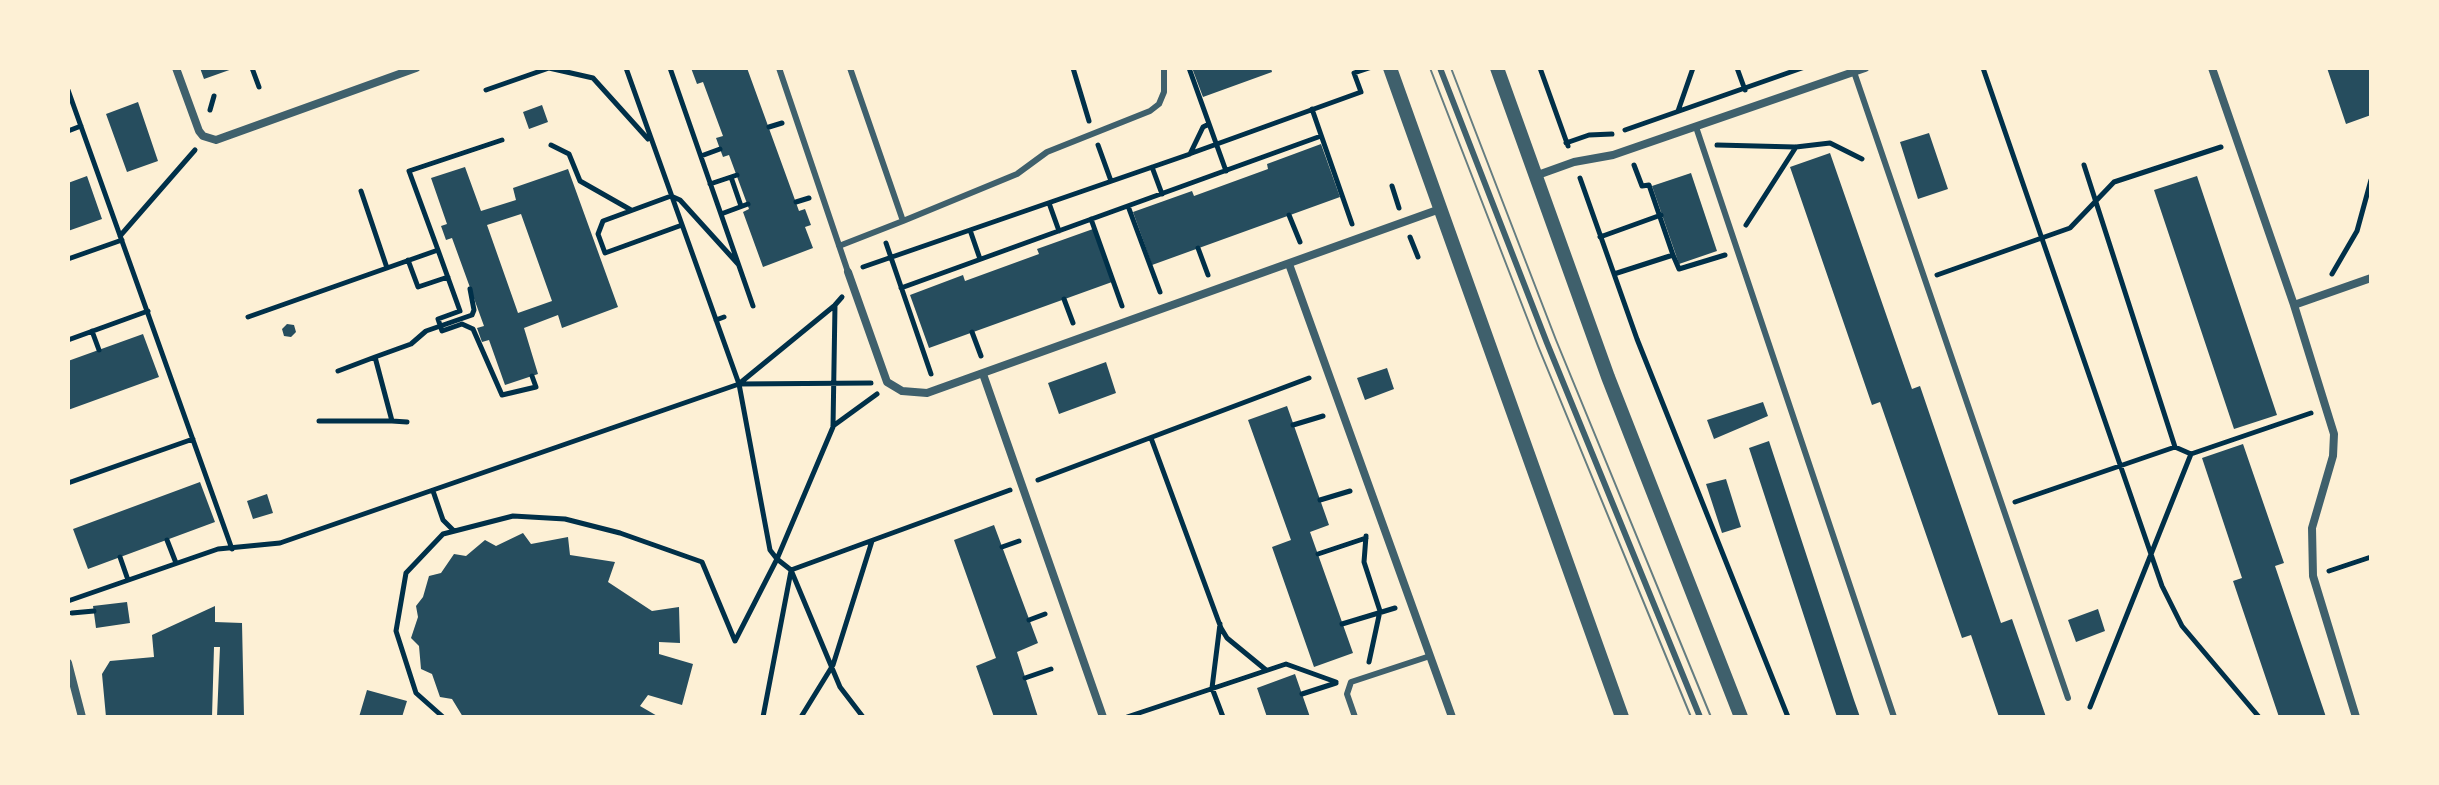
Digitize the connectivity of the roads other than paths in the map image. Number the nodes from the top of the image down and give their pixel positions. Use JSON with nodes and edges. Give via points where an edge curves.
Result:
{"nodes":[{"id":1,"x":176,"y":68,"type":"edge"},
{"id":2,"x":416,"y":68,"type":"edge"},
{"id":3,"x":779,"y":68,"type":"edge"},
{"id":4,"x":850,"y":68,"type":"edge"},
{"id":5,"x":1164,"y":68,"type":"edge"},
{"id":6,"x":1390,"y":68,"type":"edge"},
{"id":7,"x":1440,"y":68,"type":"edge"},
{"id":8,"x":1497,"y":68,"type":"edge"},
{"id":9,"x":1865,"y":68,"type":"edge"},
{"id":10,"x":2212,"y":68,"type":"edge"},
{"id":11,"x":1854,"y":72,"type":"junction"},
{"id":12,"x":1696,"y":127,"type":"junction"},
{"id":13,"x":1535,"y":176,"type":"junction"},
{"id":14,"x":1440,"y":209,"type":"junction"},
{"id":15,"x":903,"y":221,"type":"junction"},
{"id":16,"x":839,"y":246,"type":"junction"},
{"id":17,"x":1289,"y":264,"type":"junction"},
{"id":18,"x":848,"y":272,"type":"joint"},
{"id":19,"x":2371,"y":278,"type":"edge"},
{"id":20,"x":2294,"y":305,"type":"junction"},
{"id":21,"x":983,"y":374,"type":"junction"},
{"id":22,"x":1430,"y":656,"type":"junction"},
{"id":23,"x":68,"y":663,"type":"edge"},
{"id":24,"x":2068,"y":698,"type":"dead end"},
{"id":25,"x":82,"y":717,"type":"edge"},
{"id":26,"x":1103,"y":717,"type":"edge"},
{"id":27,"x":1355,"y":717,"type":"edge"},
{"id":28,"x":1452,"y":717,"type":"edge"},
{"id":29,"x":1622,"y":717,"type":"edge"},
{"id":30,"x":1700,"y":717,"type":"edge"},
{"id":31,"x":1741,"y":717,"type":"edge"},
{"id":32,"x":1894,"y":717,"type":"edge"},
{"id":33,"x":2356,"y":717,"type":"edge"}],
"edges":[{"from":1,"to":2,"type":"street","via":[[203,136],[226,138]]},
{"from":3,"to":16,"type":"lane"},
{"from":4,"to":15,"type":"lane"},
{"from":5,"to":15,"type":"lane","via":[[1164,92],[1150,111],[1047,152],[1017,174]]},
{"from":6,"to":14,"type":"street"},
{"from":7,"to":30,"type":"lane"},
{"from":8,"to":13,"type":"street"},
{"from":9,"to":11,"type":"street"},
{"from":10,"to":20,"type":"street"},
{"from":11,"to":12,"type":"street"},
{"from":11,"to":24,"type":"lane"},
{"from":12,"to":13,"type":"street"},
{"from":12,"to":32,"type":"lane"},
{"from":13,"to":31,"type":"street"},
{"from":14,"to":17,"type":"street"},
{"from":14,"to":29,"type":"street"},
{"from":15,"to":16,"type":"lane"},
{"from":16,"to":18,"type":"lane"},
{"from":17,"to":21,"type":"street"},
{"from":17,"to":22,"type":"street"},
{"from":18,"to":21,"type":"street","via":[[887,382],[902,391],[927,393]]},
{"from":19,"to":20,"type":"street"},
{"from":20,"to":33,"type":"street","via":[[2334,434],[2333,456],[2312,528],[2313,576]]},
{"from":21,"to":26,"type":"street"},
{"from":22,"to":27,"type":"lane","via":[[1348,686]]},
{"from":22,"to":28,"type":"street"},
{"from":23,"to":25,"type":"street"}]}
